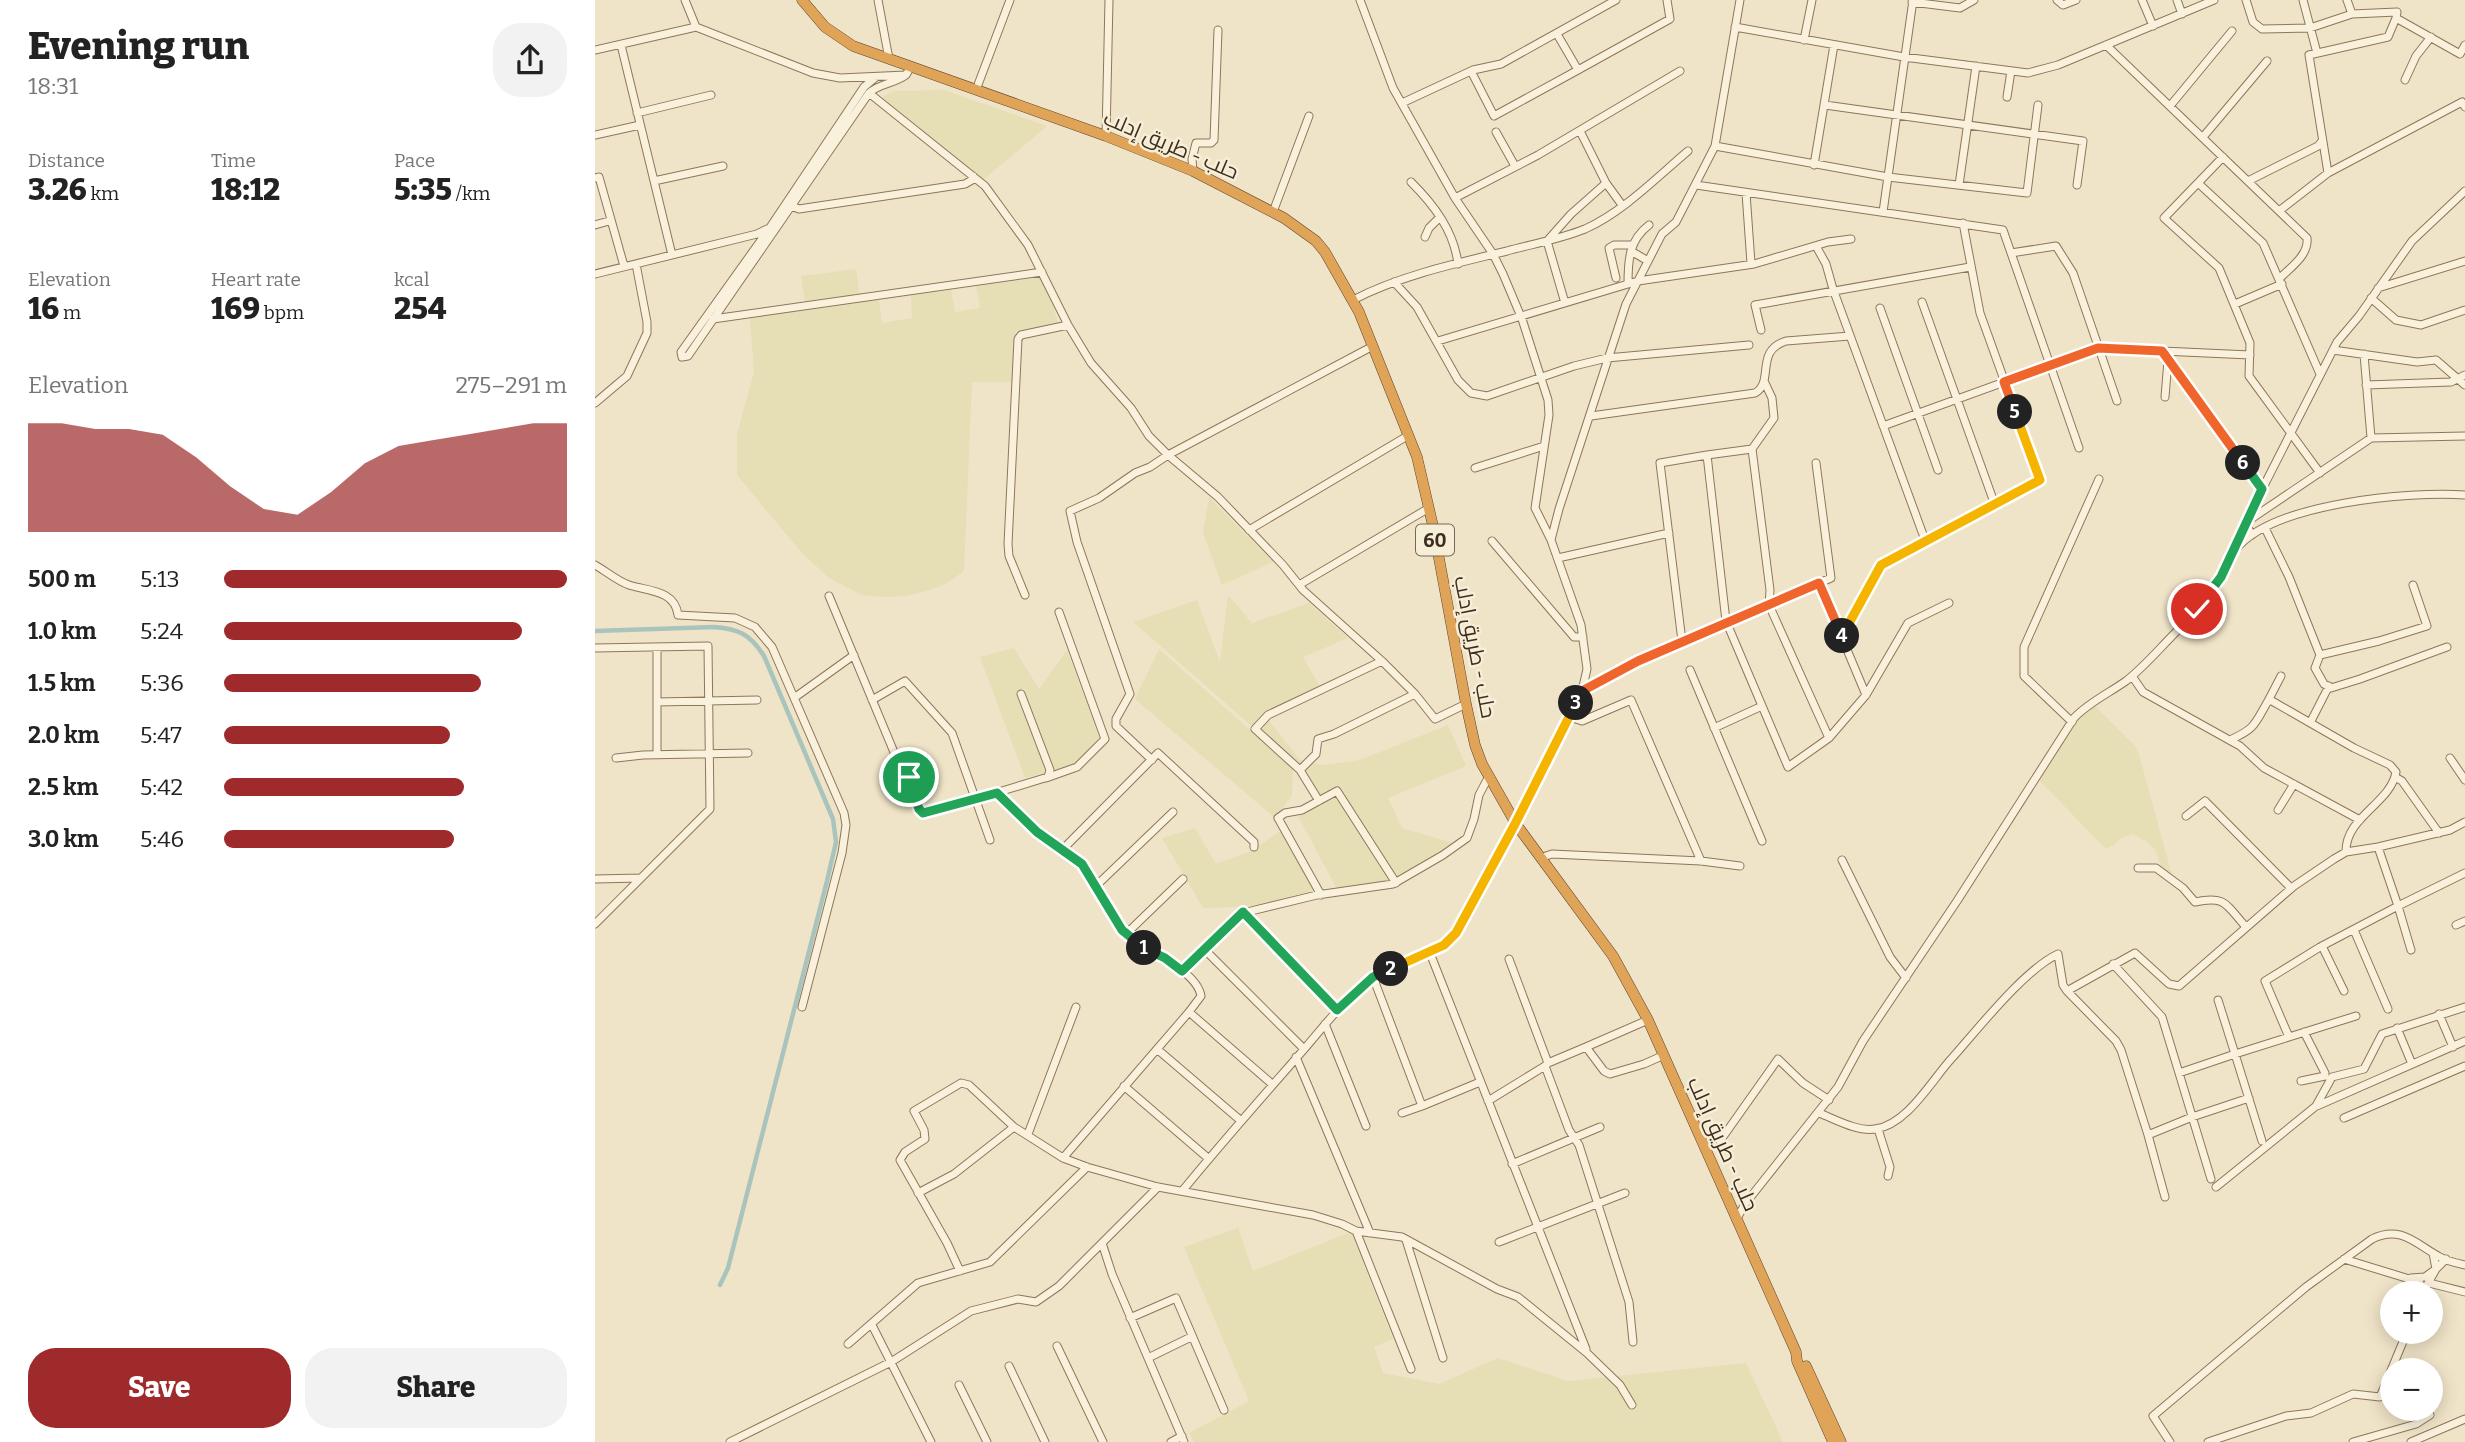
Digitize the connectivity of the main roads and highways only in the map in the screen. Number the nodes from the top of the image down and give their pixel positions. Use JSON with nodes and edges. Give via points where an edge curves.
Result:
{"nodes":[{"id":1,"x":802,"y":0,"type":"edge"},
{"id":2,"x":1796,"y":1352,"type":"junction"},
{"id":3,"x":1833,"y":1442,"type":"edge"},
{"id":4,"x":1841,"y":1442,"type":"edge"}],
"edges":[{"from":1,"to":2,"type":"highway","name":"حلب - طريق إدلب","number":"60","via":[[838,37],[908,72],[976,90],[1193,172],[1273,212],[1316,241],[1335,266],[1417,457],[1475,745],[1488,778],[1515,824],[1613,956],[1648,1020]]},
{"from":2,"to":3,"type":"highway","name":"حلب - طريق إدلب","number":"60"},
{"from":2,"to":4,"type":"highway","number":"60"}]}
